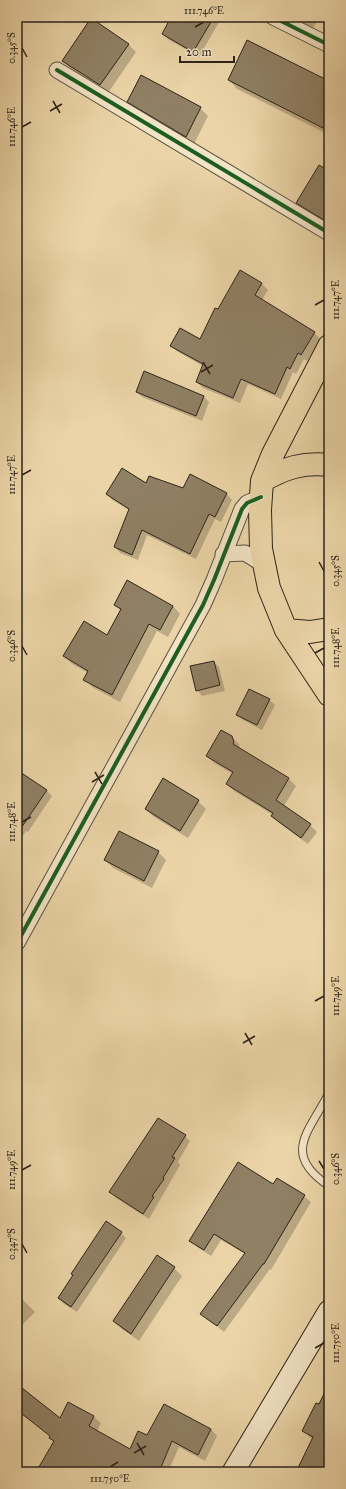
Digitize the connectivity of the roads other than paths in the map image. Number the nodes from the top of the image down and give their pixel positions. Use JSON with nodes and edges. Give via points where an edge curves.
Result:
{"nodes":[{"id":1,"x":273,"y":17,"type":"edge"},
{"id":2,"x":329,"y":45,"type":"edge"},
{"id":3,"x":57,"y":70,"type":"dead end"},
{"id":4,"x":329,"y":233,"type":"edge"},
{"id":5,"x":329,"y":346,"type":"edge"},
{"id":6,"x":329,"y":465,"type":"edge"},
{"id":7,"x":262,"y":489,"type":"junction"},
{"id":8,"x":223,"y":554,"type":"junction"},
{"id":9,"x":264,"y":566,"type":"junction"},
{"id":10,"x":329,"y":629,"type":"edge"},
{"id":11,"x":286,"y":630,"type":"junction"},
{"id":12,"x":329,"y":695,"type":"edge"},
{"id":13,"x":17,"y":943,"type":"edge"},
{"id":14,"x":329,"y":1093,"type":"edge"},
{"id":15,"x":329,"y":1186,"type":"edge"},
{"id":16,"x":329,"y":1311,"type":"edge"},
{"id":17,"x":234,"y":1472,"type":"edge"}],
"edges":[{"from":1,"to":2,"type":"street"},
{"from":3,"to":4,"type":"street"},
{"from":5,"to":7,"type":"main road","via":[[273,454]]},
{"from":6,"to":7,"type":"main road","via":[[300,464]]},
{"from":7,"to":8,"type":"street","via":[[242,509]]},
{"from":7,"to":9,"type":"main road","via":[[261,549]]},
{"from":8,"to":9,"type":"street","via":[[245,553]]},
{"from":8,"to":13,"type":"street","via":[[203,604]]},
{"from":9,"to":11,"type":"main road","via":[[269,588]]},
{"from":10,"to":11,"type":"main road","via":[[310,632]]},
{"from":11,"to":12,"type":"main road"},
{"from":14,"to":15,"type":"lane","via":[[304,1138],[302,1151],[306,1165],[314,1176]]},
{"from":16,"to":17,"type":"main road"}]}
